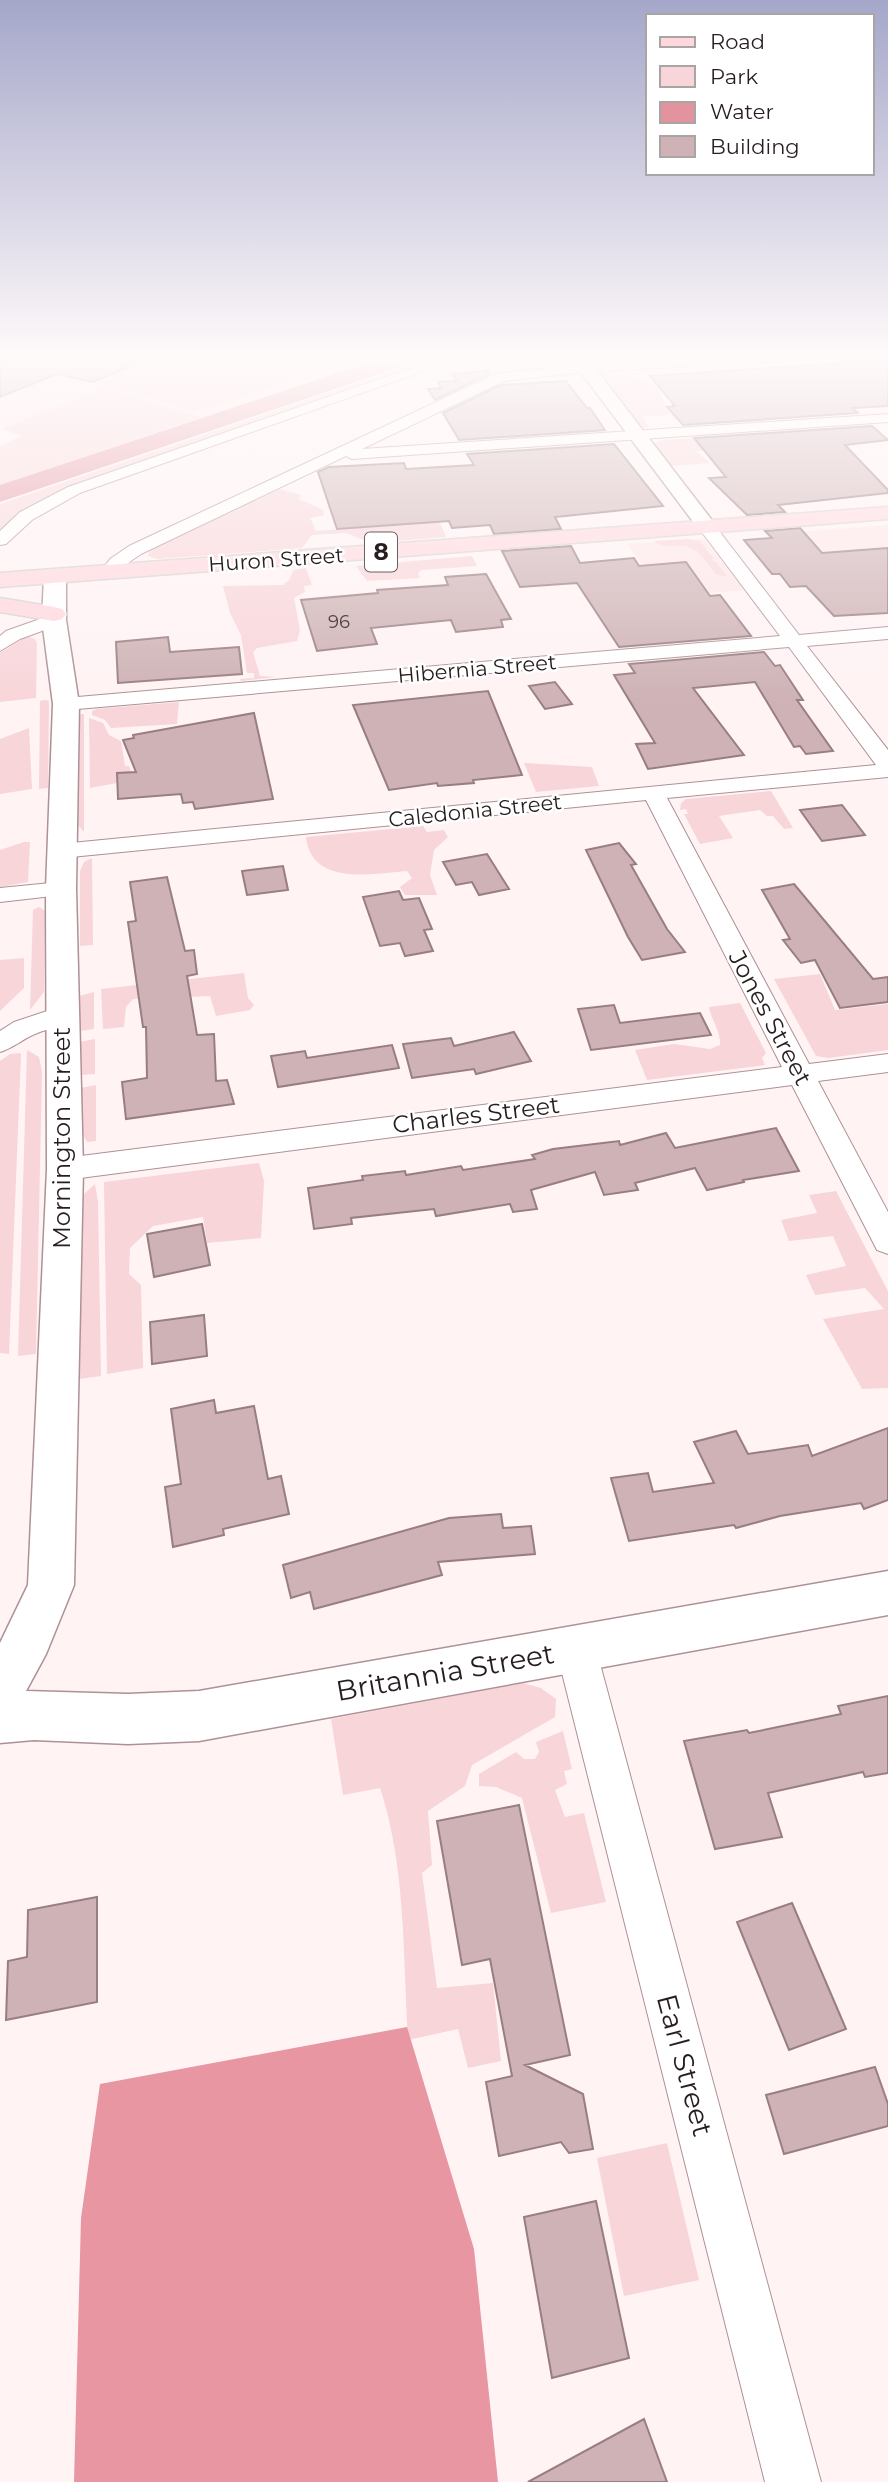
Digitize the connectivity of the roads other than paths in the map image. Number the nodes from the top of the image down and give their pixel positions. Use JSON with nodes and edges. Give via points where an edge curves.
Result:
{"nodes":[{"id":1,"x":129,"y":471,"type":"edge"},
{"id":2,"x":305,"y":471,"type":"edge"},
{"id":3,"x":664,"y":471,"type":"edge"},
{"id":4,"x":888,"y":513,"type":"edge"},
{"id":5,"x":707,"y":527,"type":"junction"},
{"id":6,"x":0,"y":540,"type":"edge"},
{"id":7,"x":109,"y":573,"type":"junction"},
{"id":8,"x":55,"y":577,"type":"junction"},
{"id":9,"x":0,"y":580,"type":"edge"},
{"id":10,"x":0,"y":606,"type":"edge"},
{"id":11,"x":54,"y":617,"type":"junction"},
{"id":12,"x":888,"y":633,"type":"edge"},
{"id":13,"x":794,"y":641,"type":"junction"},
{"id":14,"x":0,"y":645,"type":"edge"},
{"id":15,"x":66,"y":704,"type":"junction"},
{"id":16,"x":888,"y":768,"type":"edge"},
{"id":17,"x":653,"y":793,"type":"junction"},
{"id":18,"x":61,"y":870,"type":"junction"},
{"id":19,"x":0,"y":895,"type":"edge"},
{"id":20,"x":62,"y":1015,"type":"junction"},
{"id":21,"x":0,"y":1043,"type":"edge"},
{"id":22,"x":888,"y":1063,"type":"edge"},
{"id":23,"x":800,"y":1073,"type":"junction"},
{"id":24,"x":65,"y":1169,"type":"junction"},
{"id":25,"x":888,"y":1242,"type":"edge"},
{"id":26,"x":888,"y":1593,"type":"edge"},
{"id":27,"x":576,"y":1649,"type":"junction"},
{"id":28,"x":0,"y":1687,"type":"edge"},
{"id":29,"x":0,"y":1718,"type":"edge"},
{"id":30,"x":793,"y":2482,"type":"edge"}],
"edges":[{"from":1,"to":6,"type":"street","via":[[74,490],[26,516]]},
{"from":2,"to":7,"type":"street","via":[[135,550]]},
{"from":3,"to":5,"type":"street"},
{"from":4,"to":5,"type":"main road","name":"Huron Street","number":"8"},
{"from":5,"to":7,"type":"main road","name":"Huron Street","number":"8"},
{"from":5,"to":13,"type":"street"},
{"from":7,"to":8,"type":"main road","name":"Huron Street","number":"8"},
{"from":8,"to":9,"type":"main road","name":"Huron Street","number":"8"},
{"from":8,"to":11,"type":"street","name":"Mornington Street"},
{"from":10,"to":11,"type":"main road"},
{"from":11,"to":14,"type":"street"},
{"from":11,"to":15,"type":"street","name":"Mornington Street"},
{"from":12,"to":13,"type":"street","name":"Hibernia Street"},
{"from":13,"to":15,"type":"street","name":"Hibernia Street"},
{"from":13,"to":16,"type":"street"},
{"from":15,"to":18,"type":"street","name":"Mornington Street"},
{"from":16,"to":17,"type":"street","name":"Caledonia Street"},
{"from":17,"to":18,"type":"street","name":"Caledonia Street"},
{"from":17,"to":23,"type":"street","name":"Jones Street"},
{"from":18,"to":19,"type":"street","name":"Caledonia Street"},
{"from":18,"to":20,"type":"street","name":"Mornington Street"},
{"from":20,"to":21,"type":"street","via":[[24,1028]]},
{"from":20,"to":24,"type":"street","name":"Mornington Street"},
{"from":22,"to":23,"type":"street","name":"Charles Street"},
{"from":23,"to":24,"type":"street","name":"Charles Street"},
{"from":23,"to":25,"type":"street","name":"Jones Street"},
{"from":24,"to":28,"type":"street","name":"Mornington Street","via":[[51,1585],[37,1626]]},
{"from":26,"to":27,"type":"street","name":"Britannia Street"},
{"from":27,"to":29,"type":"street","name":"Britannia Street","via":[[199,1716]]},
{"from":27,"to":30,"type":"street","name":"Earl Street"}]}
